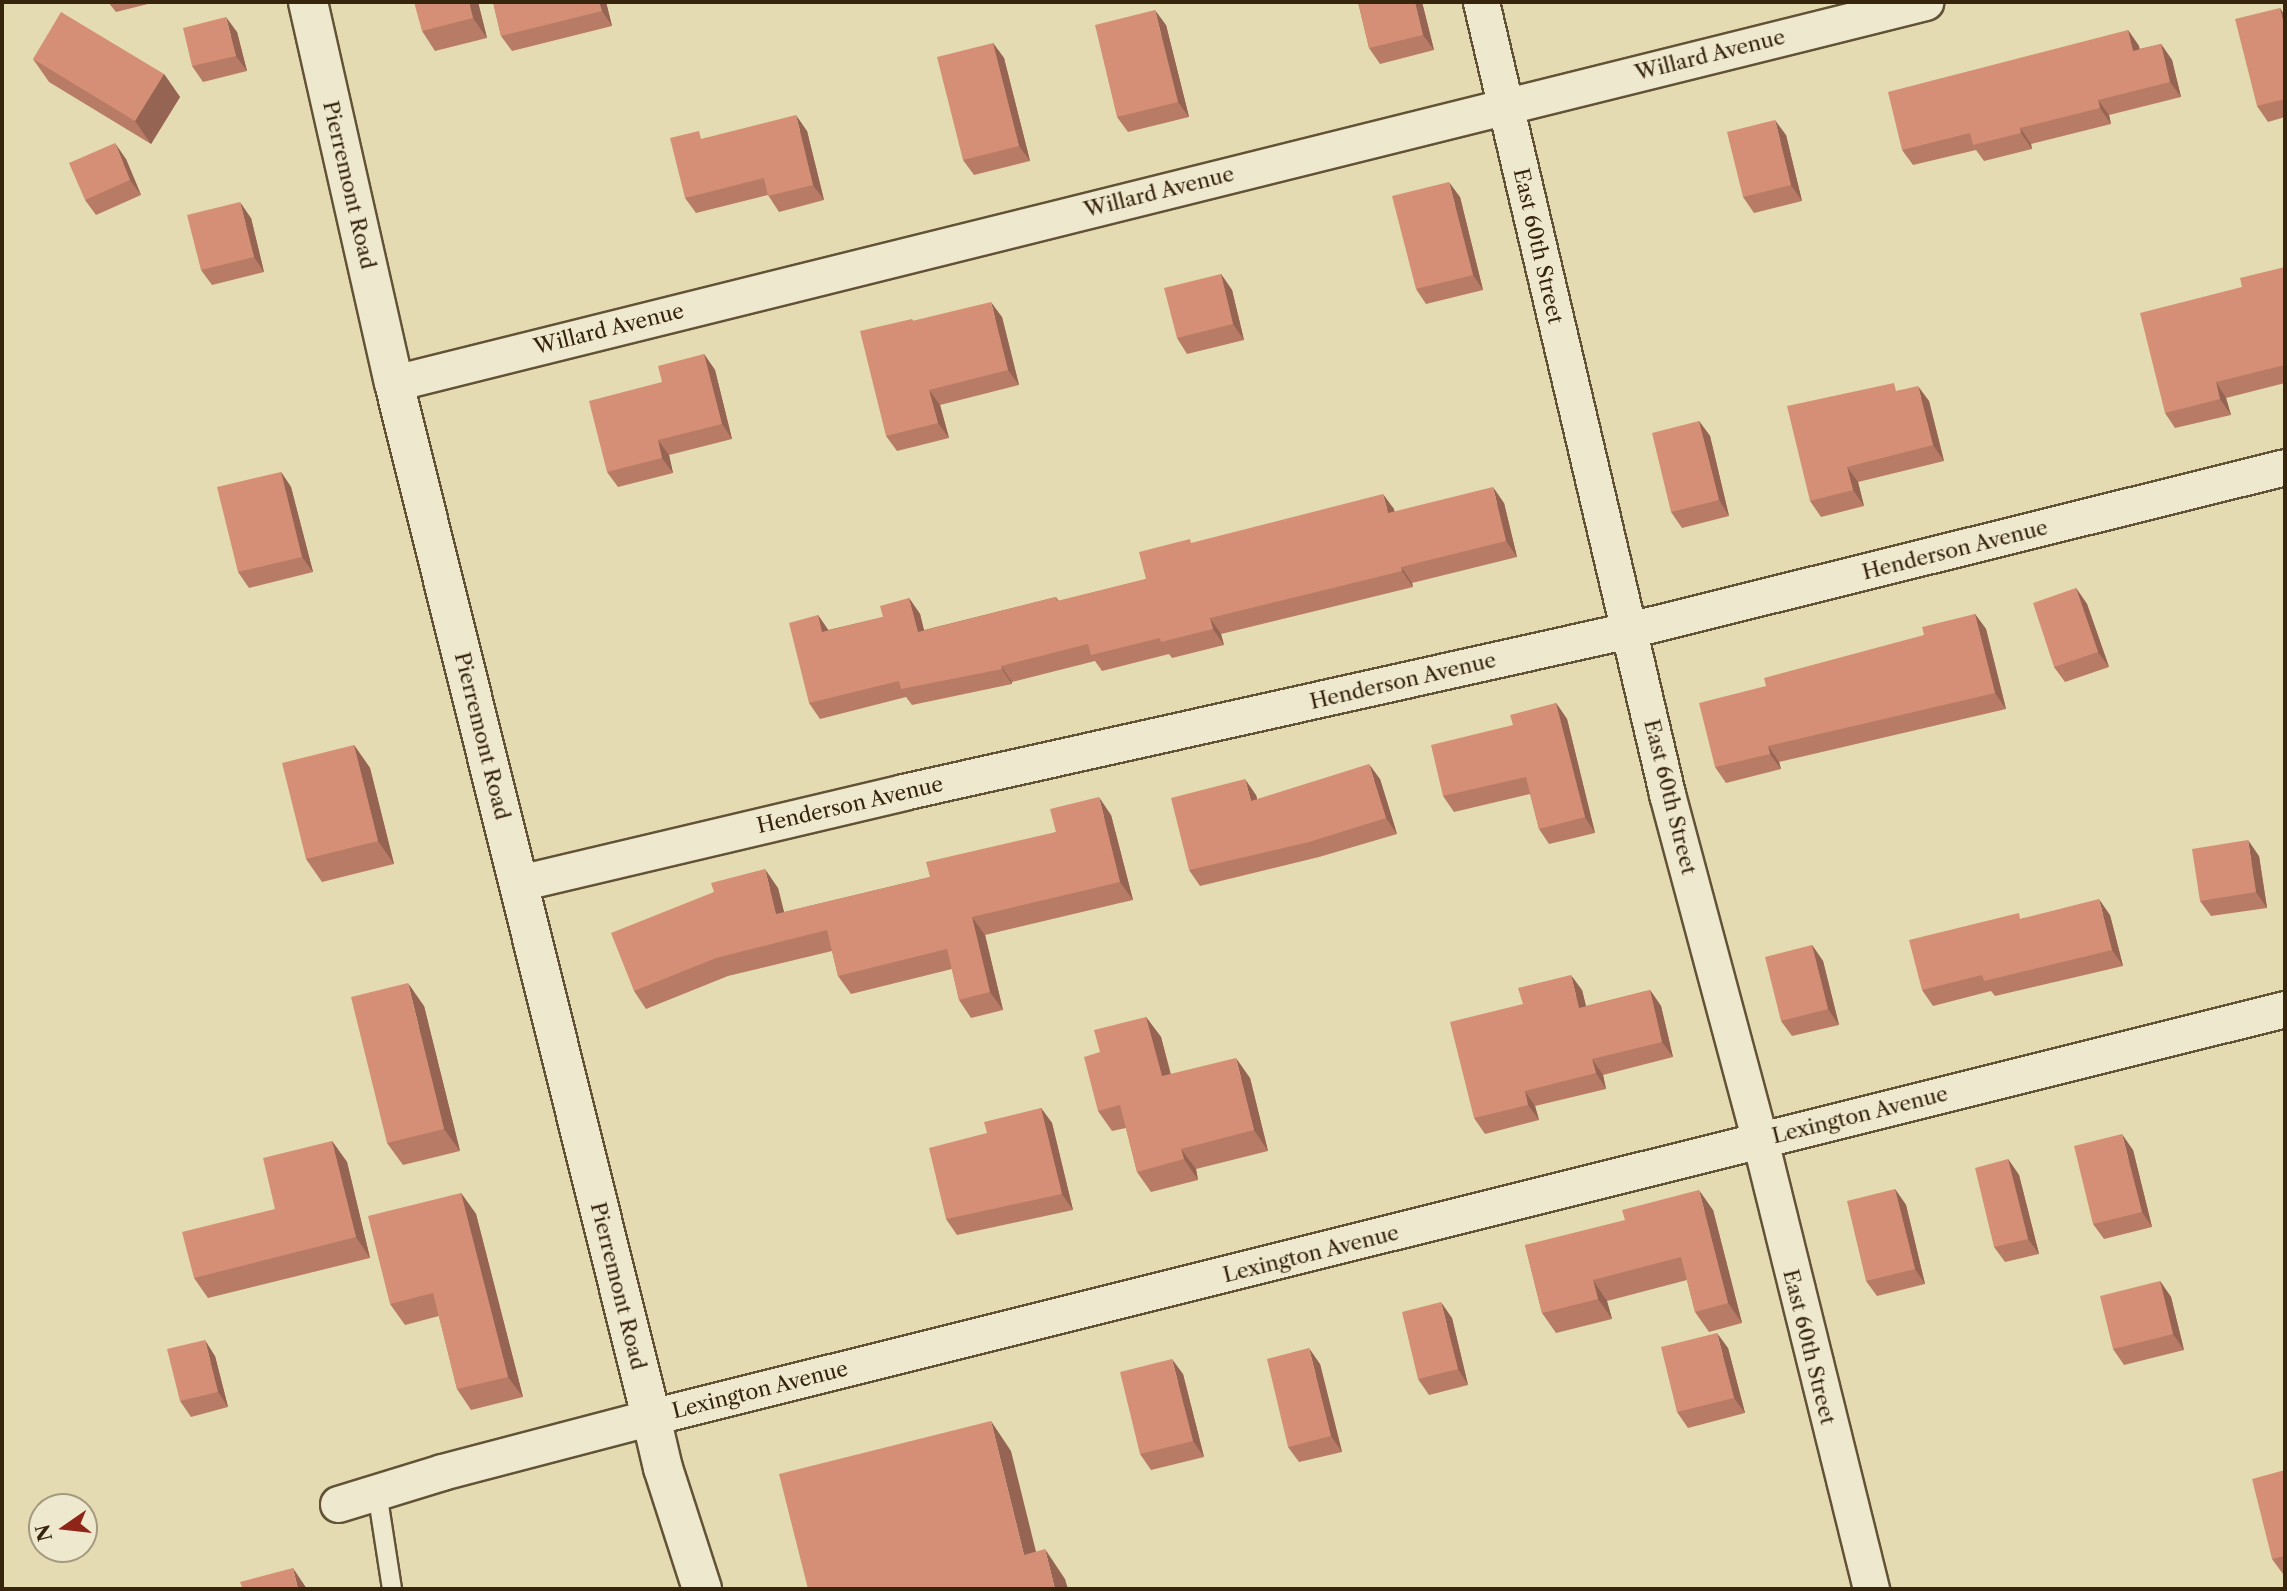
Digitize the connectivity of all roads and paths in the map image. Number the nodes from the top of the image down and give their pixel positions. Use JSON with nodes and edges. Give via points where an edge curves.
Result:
{"nodes":[{"id":1,"x":308,"y":2,"type":"edge"},
{"id":2,"x":1481,"y":2,"type":"edge"},
{"id":3,"x":1925,"y":2,"type":"edge"},
{"id":4,"x":1505,"y":106,"type":"junction"},
{"id":5,"x":394,"y":383,"type":"junction"},
{"id":6,"x":2285,"y":467,"type":"edge"},
{"id":7,"x":1629,"y":630,"type":"junction"},
{"id":8,"x":519,"y":883,"type":"junction"},
{"id":9,"x":2285,"y":1009,"type":"edge"},
{"id":10,"x":1760,"y":1140,"type":"junction"},
{"id":11,"x":650,"y":1417,"type":"junction"},
{"id":12,"x":663,"y":1468,"type":"junction"},
{"id":13,"x":377,"y":1492,"type":"junction"},
{"id":14,"x":338,"y":1504,"type":"dead end"},
{"id":15,"x":392,"y":1589,"type":"edge"},
{"id":16,"x":678,"y":1589,"type":"edge"},
{"id":17,"x":702,"y":1589,"type":"edge"},
{"id":18,"x":1871,"y":1589,"type":"edge"}],
"edges":[{"from":1,"to":5,"type":"main road","name":"Pierremont Road"},
{"from":2,"to":4,"type":"street","name":"East 60th Street"},
{"from":3,"to":4,"type":"street","name":"Willard Avenue"},
{"from":4,"to":5,"type":"street","name":"Willard Avenue"},
{"from":4,"to":7,"type":"street","name":"East 60th Street"},
{"from":5,"to":8,"type":"main road","name":"Pierremont Road"},
{"from":6,"to":7,"type":"street","name":"Henderson Avenue"},
{"from":7,"to":8,"type":"street","name":"Henderson Avenue"},
{"from":7,"to":10,"type":"street","name":"East 60th Street","via":[[1667,794]]},
{"from":8,"to":11,"type":"main road","name":"Pierremont Road"},
{"from":9,"to":10,"type":"street","name":"Lexington Avenue"},
{"from":10,"to":11,"type":"street","name":"Lexington Avenue"},
{"from":10,"to":18,"type":"street","name":"East 60th Street"},
{"from":11,"to":12,"type":"main road","name":"Pierremont Road"},
{"from":11,"to":13,"type":"street","name":"Lexington Avenue"},
{"from":12,"to":16,"type":"main road","name":"Pierremont Road"},
{"from":12,"to":17,"type":"main road","name":"Pierremont Road"},
{"from":13,"to":14,"type":"street","name":"Lexington Avenue"},
{"from":13,"to":15,"type":"lane"}]}
